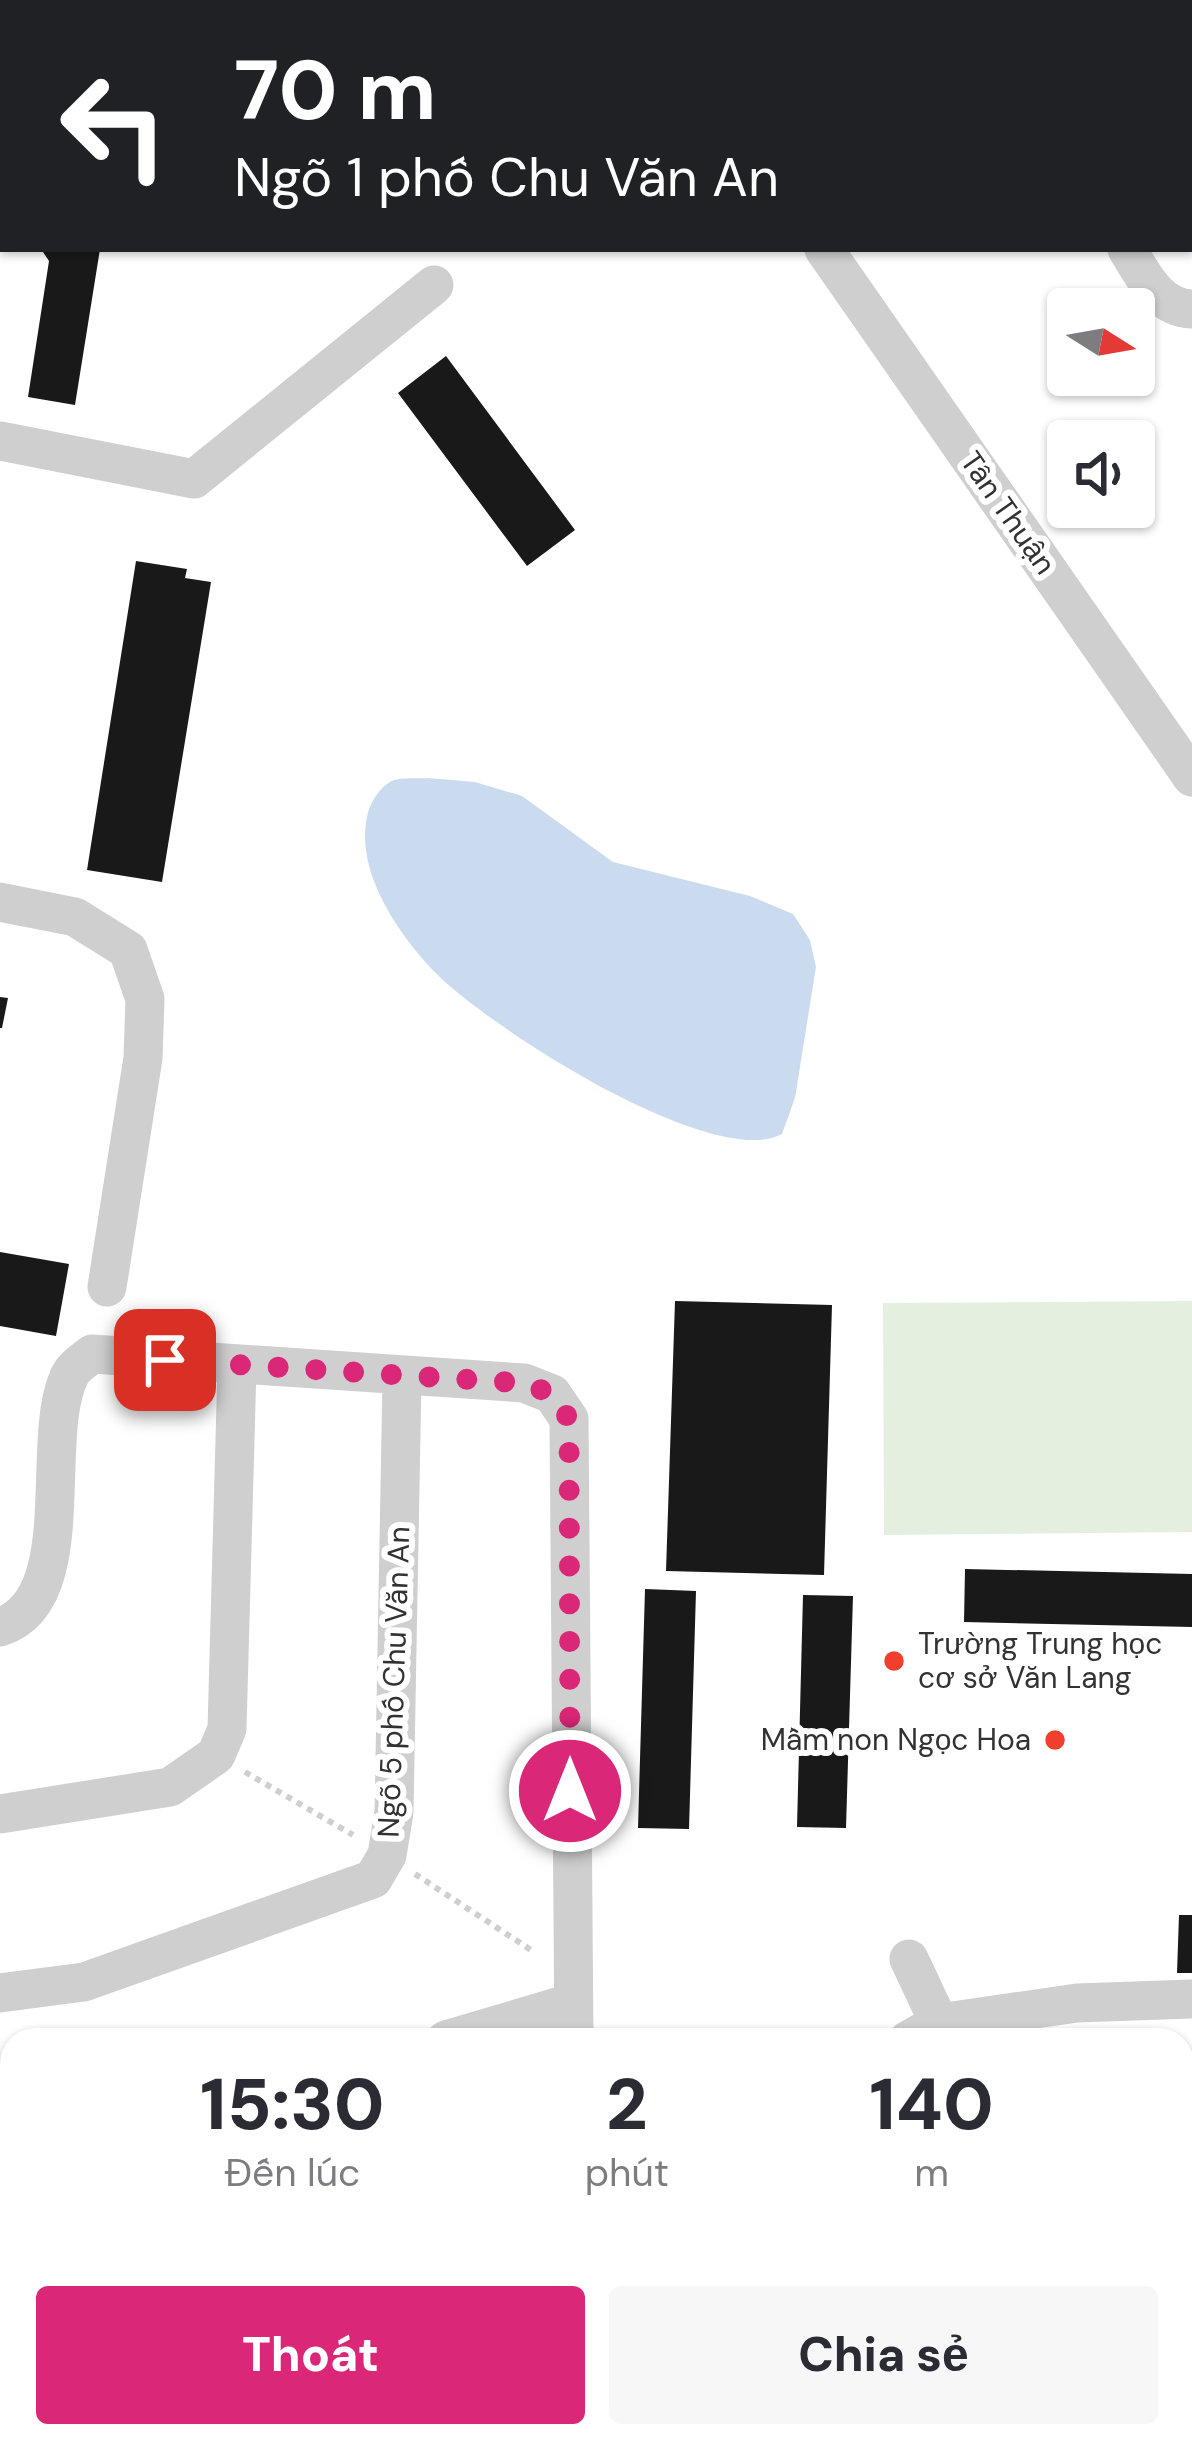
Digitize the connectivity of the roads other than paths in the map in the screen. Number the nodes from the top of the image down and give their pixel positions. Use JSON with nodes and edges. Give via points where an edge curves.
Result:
{"nodes":[{"id":1,"x":826,"y":252,"type":"edge"},
{"id":2,"x":1129,"y":252,"type":"edge"},
{"id":3,"x":434,"y":285,"type":"dead end"},
{"id":4,"x":1192,"y":309,"type":"edge"},
{"id":5,"x":0,"y":442,"type":"edge"},
{"id":6,"x":1192,"y":777,"type":"edge"},
{"id":7,"x":0,"y":902,"type":"edge"},
{"id":8,"x":107,"y":1287,"type":"dead end"},
{"id":9,"x":237,"y":1367,"type":"junction"},
{"id":10,"x":403,"y":1378,"type":"junction"},
{"id":11,"x":0,"y":1628,"type":"edge"},
{"id":12,"x":0,"y":1814,"type":"edge"},
{"id":13,"x":909,"y":1959,"type":"dead end"},
{"id":14,"x":0,"y":1993,"type":"edge"},
{"id":15,"x":1192,"y":1999,"type":"edge"},
{"id":16,"x":573,"y":2022,"type":"edge"},
{"id":17,"x":531,"y":2028,"type":"edge"},
{"id":18,"x":922,"y":2028,"type":"edge"},
{"id":19,"x":940,"y":2028,"type":"edge"}],
"edges":[{"from":1,"to":6,"type":"street","name":"Tân Thuận"},
{"from":2,"to":4,"type":"street","via":[[1149,286]]},
{"from":3,"to":5,"type":"street","via":[[194,479]]},
{"from":7,"to":8,"type":"street","via":[[75,917],[128,950],[145,999]]},
{"from":9,"to":10,"type":"street"},
{"from":9,"to":11,"type":"street","via":[[92,1354],[73,1369],[48,1559],[35,1600]]},
{"from":9,"to":12,"type":"street","via":[[227,1729],[216,1756],[170,1787]]},
{"from":10,"to":14,"type":"street","name":"Ngõ 5 phố Chu Văn An","via":[[394,1812],[387,1855],[373,1879],[84,1982]]},
{"from":10,"to":16,"type":"street","via":[[524,1383],[552,1394],[569,1419]]},
{"from":13,"to":18,"type":"street"},
{"from":15,"to":19,"type":"street","via":[[1077,2003]]},
{"from":16,"to":17,"type":"street"}]}
